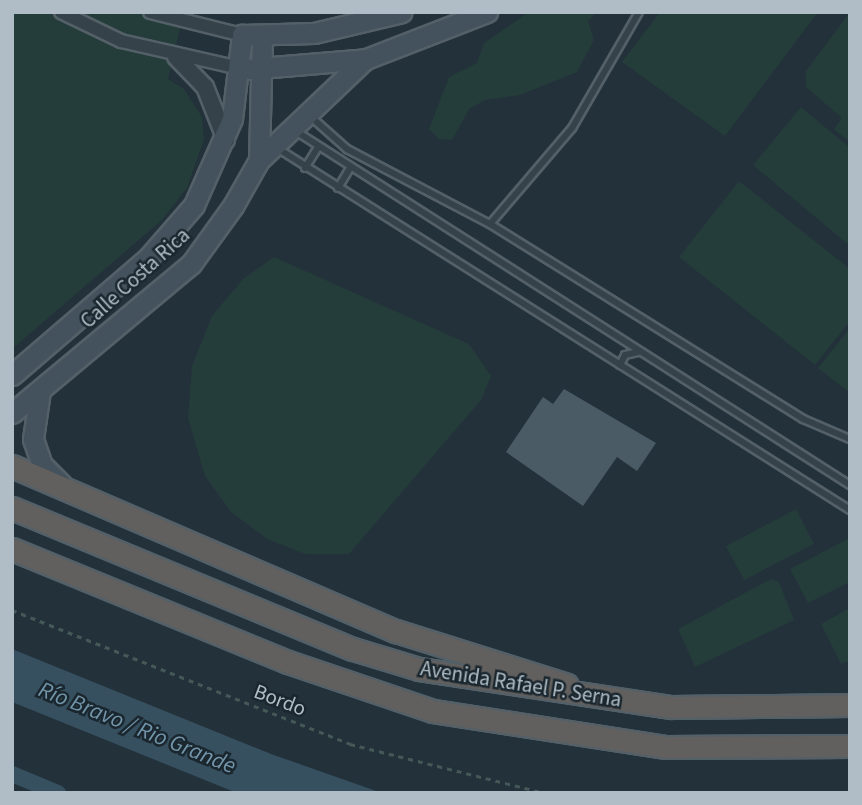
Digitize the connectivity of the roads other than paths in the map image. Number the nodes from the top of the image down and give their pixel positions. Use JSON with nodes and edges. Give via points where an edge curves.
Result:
{"nodes":[{"id":1,"x":61,"y":12,"type":"edge"},
{"id":2,"x":150,"y":12,"type":"edge"},
{"id":3,"x":401,"y":12,"type":"edge"},
{"id":4,"x":487,"y":12,"type":"edge"},
{"id":5,"x":639,"y":12,"type":"edge"},
{"id":6,"x":252,"y":36,"type":"junction"},
{"id":7,"x":176,"y":57,"type":"junction"},
{"id":8,"x":366,"y":59,"type":"junction"},
{"id":9,"x":240,"y":68,"type":"junction"},
{"id":10,"x":261,"y":70,"type":"junction"},
{"id":11,"x":305,"y":110,"type":"junction"},
{"id":12,"x":289,"y":126,"type":"junction"},
{"id":13,"x":226,"y":141,"type":"junction"},
{"id":14,"x":272,"y":144,"type":"junction"},
{"id":15,"x":318,"y":147,"type":"junction"},
{"id":16,"x":259,"y":160,"type":"junction"},
{"id":17,"x":305,"y":168,"type":"junction"},
{"id":18,"x":350,"y":168,"type":"junction"},
{"id":19,"x":338,"y":188,"type":"junction"},
{"id":20,"x":490,"y":224,"type":"junction"},
{"id":21,"x":640,"y":353,"type":"junction"},
{"id":22,"x":620,"y":365,"type":"junction"},
{"id":23,"x":15,"y":371,"type":"edge"},
{"id":24,"x":40,"y":391,"type":"junction"},
{"id":25,"x":12,"y":413,"type":"edge"},
{"id":26,"x":850,"y":439,"type":"edge"},
{"id":27,"x":12,"y":466,"type":"edge"},
{"id":28,"x":62,"y":485,"type":"junction"},
{"id":29,"x":850,"y":485,"type":"edge"},
{"id":30,"x":12,"y":508,"type":"edge"},
{"id":31,"x":850,"y":510,"type":"edge"},
{"id":32,"x":12,"y":549,"type":"edge"},
{"id":33,"x":601,"y":699,"type":"junction"},
{"id":34,"x":850,"y":705,"type":"edge"},
{"id":35,"x":850,"y":746,"type":"edge"}],
"edges":[{"from":1,"to":7,"type":"street"},
{"from":2,"to":6,"type":"street"},
{"from":3,"to":6,"type":"main road","via":[[314,33]]},
{"from":4,"to":8,"type":"main road"},
{"from":5,"to":20,"type":"lane","via":[[572,128]]},
{"from":6,"to":9,"type":"main road","name":"Calle Costa Rica"},
{"from":6,"to":10,"type":"main road"},
{"from":7,"to":9,"type":"street"},
{"from":7,"to":13,"type":"street","via":[[205,87]]},
{"from":8,"to":10,"type":"main road"},
{"from":8,"to":11,"type":"main road","name":"Calle Costa Rica"},
{"from":9,"to":10,"type":"main road"},
{"from":9,"to":13,"type":"main road","name":"Calle Costa Rica"},
{"from":10,"to":16,"type":"main road"},
{"from":11,"to":12,"type":"main road","name":"Calle Costa Rica"},
{"from":11,"to":20,"type":"lane","via":[[347,149]]},
{"from":12,"to":14,"type":"main road","name":"Calle Costa Rica"},
{"from":12,"to":15,"type":"lane"},
{"from":13,"to":23,"type":"main road","name":"Calle Costa Rica","via":[[214,171],[175,230]]},
{"from":14,"to":16,"type":"main road","name":"Calle Costa Rica"},
{"from":14,"to":17,"type":"lane"},
{"from":15,"to":17,"type":"lane"},
{"from":15,"to":18,"type":"lane"},
{"from":16,"to":24,"type":"main road","name":"Calle Costa Rica","via":[[191,264]]},
{"from":17,"to":19,"type":"lane"},
{"from":18,"to":19,"type":"lane"},
{"from":18,"to":21,"type":"lane"},
{"from":19,"to":22,"type":"lane"},
{"from":20,"to":26,"type":"lane","via":[[803,418]]},
{"from":21,"to":22,"type":"lane","via":[[625,355]]},
{"from":21,"to":29,"type":"lane"},
{"from":22,"to":31,"type":"lane"},
{"from":24,"to":25,"type":"main road","name":"Calle Costa Rica"},
{"from":24,"to":28,"type":"main road","via":[[33,439],[41,465]]},
{"from":27,"to":28,"type":"highway"},
{"from":28,"to":33,"type":"highway","via":[[396,631]]},
{"from":30,"to":33,"type":"highway","name":"Avenida Rafael P. Serna","via":[[353,649],[467,680]]},
{"from":32,"to":35,"type":"highway","name":"Avenida Rafael P. Serna","via":[[288,662],[433,711],[666,747]]},
{"from":33,"to":34,"type":"highway","name":"Avenida Rafael P. Serna","via":[[683,707]]}]}
